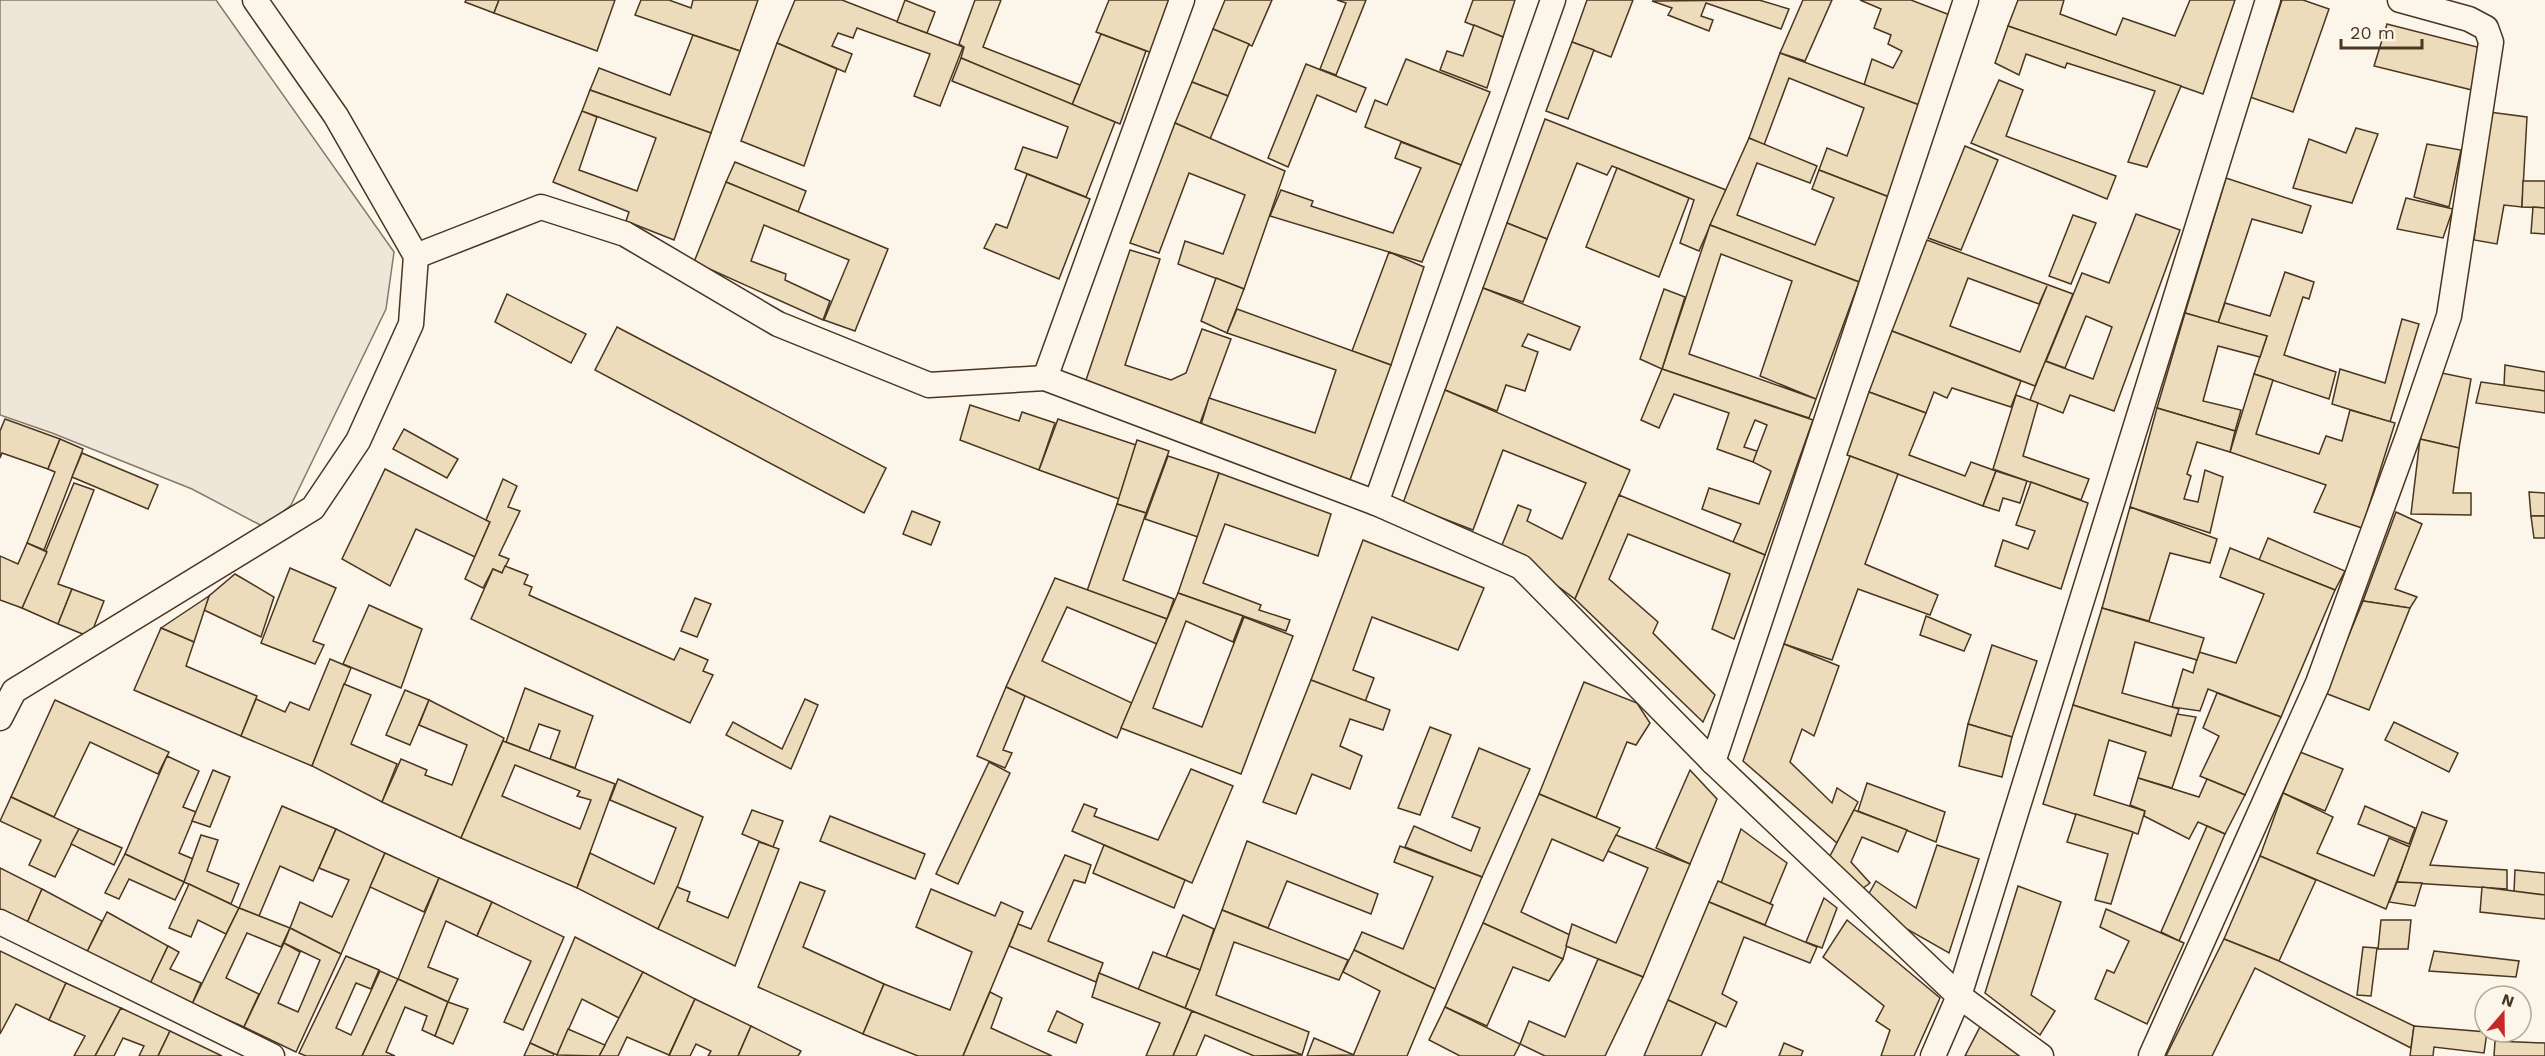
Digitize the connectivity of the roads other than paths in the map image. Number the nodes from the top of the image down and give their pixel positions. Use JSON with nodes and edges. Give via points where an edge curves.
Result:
{"nodes":[{"id":1,"x":255,"y":0,"type":"edge"},
{"id":2,"x":1182,"y":0,"type":"edge"},
{"id":3,"x":1554,"y":0,"type":"edge"},
{"id":4,"x":1966,"y":0,"type":"edge"},
{"id":5,"x":2268,"y":0,"type":"edge"},
{"id":6,"x":2400,"y":0,"type":"edge"},
{"id":7,"x":416,"y":256,"type":"junction"},
{"id":8,"x":1045,"y":378,"type":"junction"},
{"id":9,"x":1376,"y":503,"type":"junction"},
{"id":10,"x":0,"y":718,"type":"edge"},
{"id":11,"x":1713,"y":762,"type":"junction"},
{"id":12,"x":0,"y":922,"type":"edge"},
{"id":13,"x":1959,"y":996,"type":"junction"},
{"id":14,"x":272,"y":1056,"type":"edge"},
{"id":15,"x":1933,"y":1056,"type":"edge"},
{"id":16,"x":2041,"y":1056,"type":"edge"},
{"id":17,"x":2151,"y":1056,"type":"edge"}],
"edges":[{"from":1,"to":7,"type":"street","via":[[336,116]]},
{"from":2,"to":8,"type":"street"},
{"from":3,"to":9,"type":"street"},
{"from":4,"to":11,"type":"street"},
{"from":5,"to":13,"type":"street"},
{"from":6,"to":17,"type":"street","via":[[2469,19],[2486,28],[2491,42],[2449,316],[2318,683]]},
{"from":7,"to":8,"type":"street","via":[[541,207],[625,234],[778,324],[929,386]]},
{"from":7,"to":10,"type":"street","via":[[411,324],[358,441],[313,508],[14,692]]},
{"from":8,"to":9,"type":"street"},
{"from":9,"to":11,"type":"street","via":[[1521,567]]},
{"from":11,"to":13,"type":"street"},
{"from":12,"to":14,"type":"street"},
{"from":13,"to":15,"type":"street"},
{"from":13,"to":16,"type":"street"}]}
